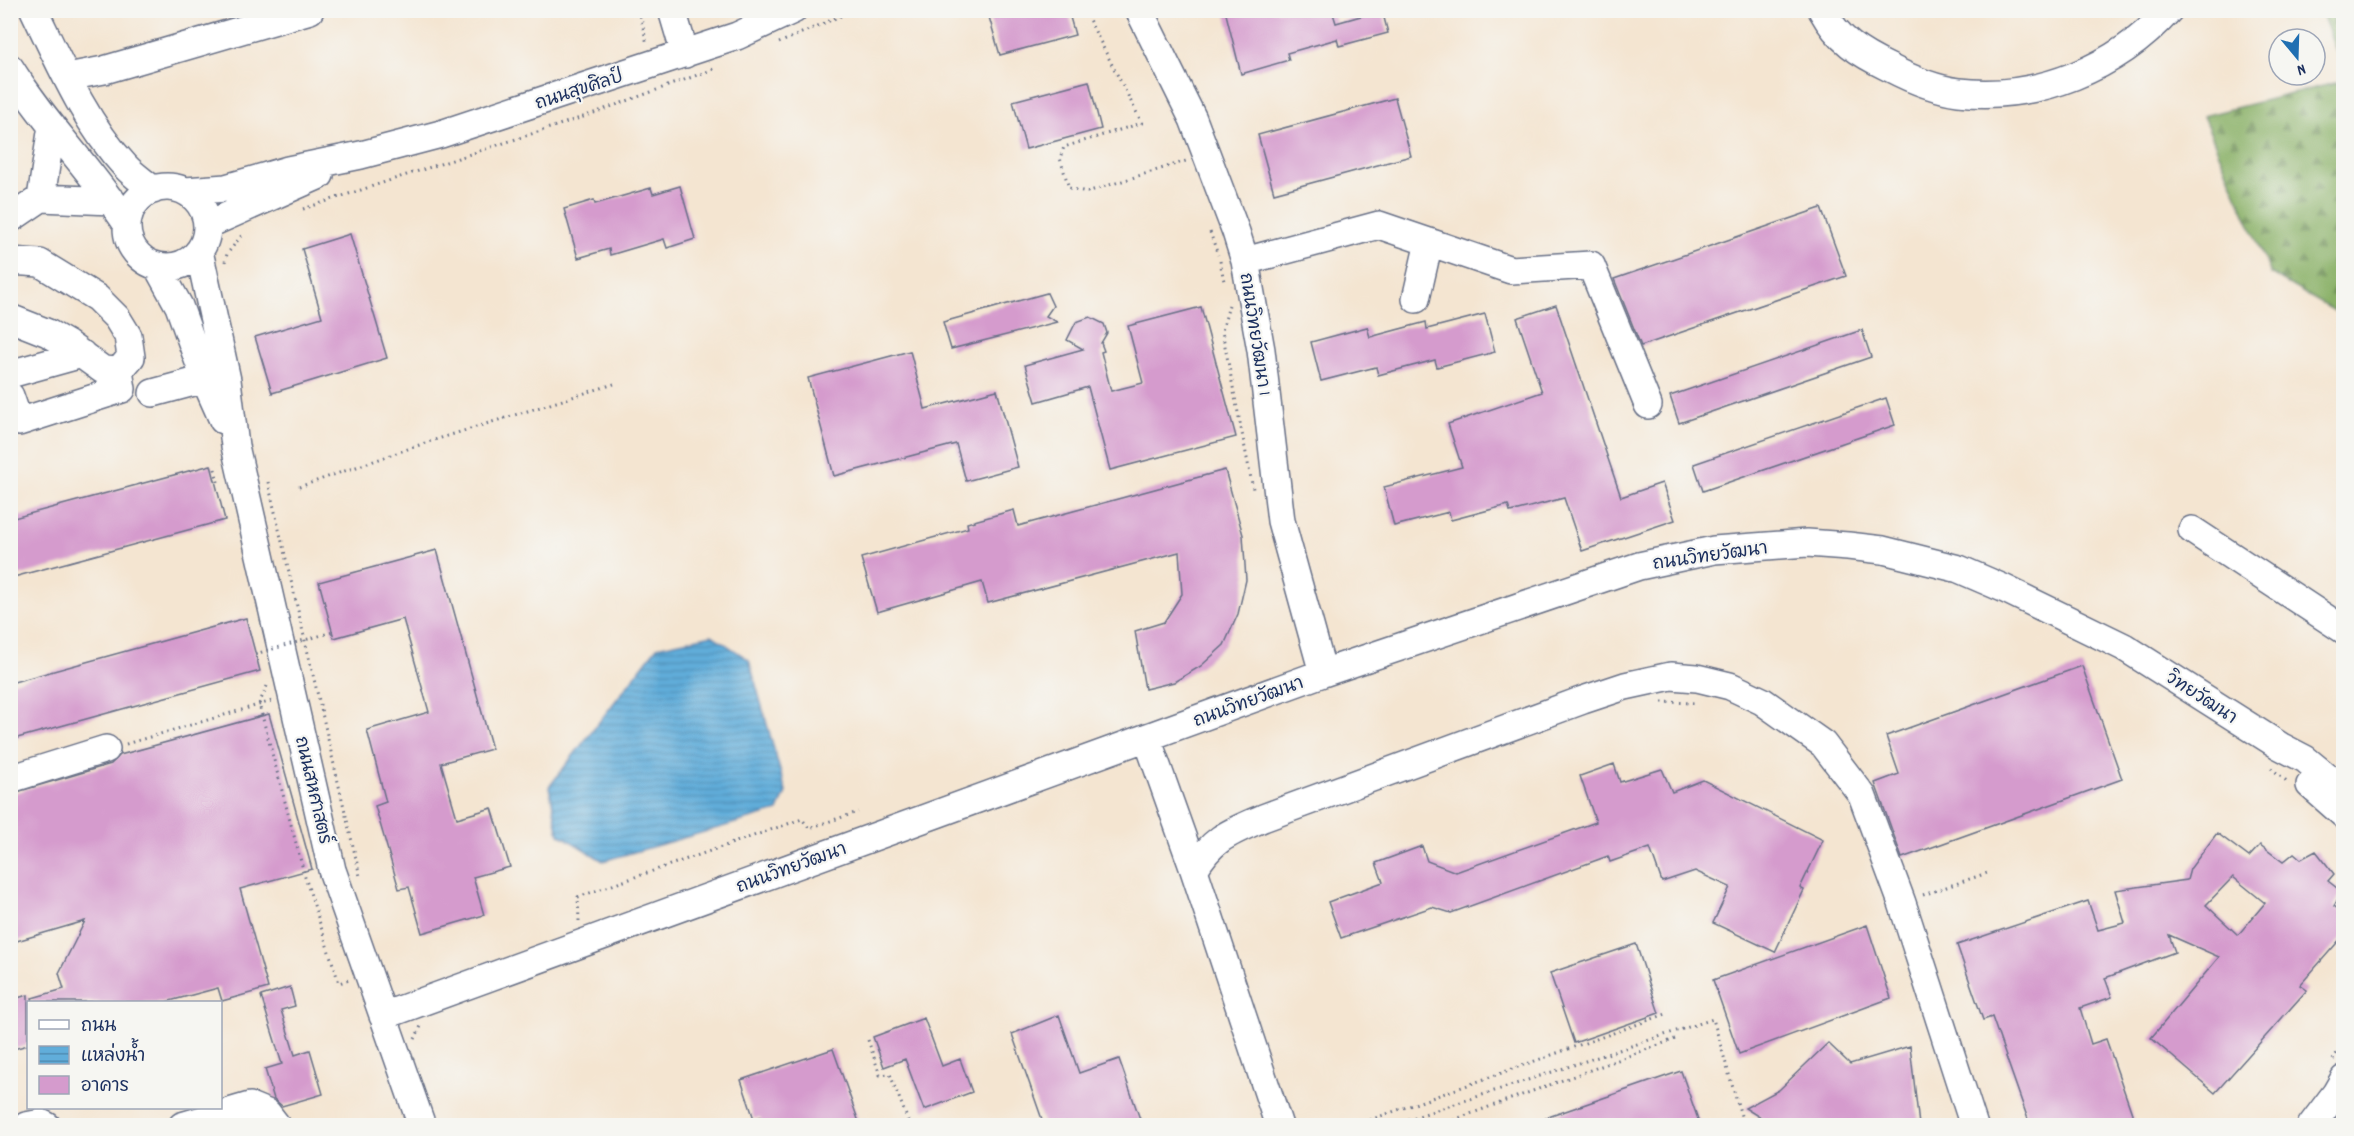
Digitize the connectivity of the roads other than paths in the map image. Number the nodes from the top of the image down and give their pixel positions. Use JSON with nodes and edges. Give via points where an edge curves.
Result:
{"nodes":[{"id":1,"x":34,"y":10,"type":"edge"},
{"id":2,"x":310,"y":10,"type":"edge"},
{"id":3,"x":672,"y":10,"type":"edge"},
{"id":4,"x":793,"y":10,"type":"edge"},
{"id":5,"x":1139,"y":10,"type":"edge"},
{"id":6,"x":1822,"y":10,"type":"edge"},
{"id":7,"x":2169,"y":10,"type":"edge"},
{"id":8,"x":685,"y":54,"type":"junction"},
{"id":9,"x":10,"y":68,"type":"edge"},
{"id":10,"x":66,"y":77,"type":"junction"},
{"id":11,"x":52,"y":126,"type":"junction"},
{"id":12,"x":361,"y":155,"type":"junction"},
{"id":13,"x":153,"y":190,"type":"junction"},
{"id":14,"x":185,"y":191,"type":"junction"},
{"id":15,"x":41,"y":198,"type":"junction"},
{"id":16,"x":112,"y":201,"type":"junction"},
{"id":17,"x":10,"y":219,"type":"edge"},
{"id":18,"x":127,"y":224,"type":"junction"},
{"id":19,"x":207,"y":225,"type":"junction"},
{"id":20,"x":1429,"y":242,"type":"junction"},
{"id":21,"x":199,"y":251,"type":"junction"},
{"id":22,"x":10,"y":261,"type":"edge"},
{"id":23,"x":1245,"y":261,"type":"junction"},
{"id":24,"x":158,"y":266,"type":"junction"},
{"id":25,"x":1416,"y":299,"type":"dead end"},
{"id":26,"x":10,"y":318,"type":"edge"},
{"id":27,"x":82,"y":354,"type":"junction"},
{"id":28,"x":119,"y":370,"type":"junction"},
{"id":29,"x":10,"y":374,"type":"edge"},
{"id":30,"x":205,"y":379,"type":"junction"},
{"id":31,"x":153,"y":393,"type":"dead end"},
{"id":32,"x":10,"y":396,"type":"edge"},
{"id":33,"x":1648,"y":405,"type":"dead end"},
{"id":34,"x":235,"y":446,"type":"junction"},
{"id":35,"x":2193,"y":530,"type":"dead end"},
{"id":36,"x":2343,"y":630,"type":"edge"},
{"id":37,"x":2124,"y":647,"type":"joint"},
{"id":38,"x":1323,"y":673,"type":"junction"},
{"id":39,"x":1147,"y":738,"type":"junction"},
{"id":40,"x":2280,"y":746,"type":"junction"},
{"id":41,"x":106,"y":750,"type":"road end"},
{"id":42,"x":10,"y":779,"type":"edge"},
{"id":43,"x":2343,"y":791,"type":"edge"},
{"id":44,"x":2343,"y":815,"type":"edge"},
{"id":45,"x":1194,"y":870,"type":"junction"},
{"id":46,"x":382,"y":1016,"type":"junction"},
{"id":47,"x":2343,"y":1079,"type":"edge"},
{"id":48,"x":26,"y":1125,"type":"edge"},
{"id":49,"x":47,"y":1125,"type":"edge"},
{"id":50,"x":182,"y":1125,"type":"edge"},
{"id":51,"x":277,"y":1125,"type":"edge"},
{"id":52,"x":422,"y":1125,"type":"edge"},
{"id":53,"x":1279,"y":1125,"type":"edge"},
{"id":54,"x":1974,"y":1125,"type":"edge"},
{"id":55,"x":2311,"y":1125,"type":"edge"}],
"edges":[{"from":1,"to":10,"type":"street"},
{"from":2,"to":10,"type":"street","via":[[104,70]]},
{"from":3,"to":8,"type":"street"},
{"from":4,"to":8,"type":"street","name":"ถนนสุขศิลป์"},
{"from":5,"to":23,"type":"street","name":"ถนนวิทยวัฒนา 1","via":[[1192,119]]},
{"from":6,"to":7,"type":"street","via":[[1833,30],[1865,56],[1914,80],[1958,92],[2000,93],[2050,86],[2094,68],[2133,44]]},
{"from":8,"to":12,"type":"street","name":"ถนนสุขศิลป์","via":[[441,134]]},
{"from":9,"to":11,"type":"street"},
{"from":10,"to":13,"type":"street","via":[[108,145],[125,167]]},
{"from":11,"to":15,"type":"street"},
{"from":11,"to":16,"type":"street"},
{"from":12,"to":14,"type":"street","via":[[226,188]]},
{"from":12,"to":19,"type":"street"},
{"from":13,"to":14,"type":"street"},
{"from":13,"to":18,"type":"street","via":[[135,203]]},
{"from":14,"to":19,"type":"street","via":[[201,205]]},
{"from":15,"to":16,"type":"street"},
{"from":15,"to":17,"type":"street"},
{"from":16,"to":18,"type":"street"},
{"from":18,"to":24,"type":"street","via":[[131,246],[138,255]]},
{"from":19,"to":21,"type":"street","via":[[206,239]]},
{"from":20,"to":23,"type":"street","via":[[1379,225]]},
{"from":20,"to":25,"type":"street"},
{"from":20,"to":33,"type":"street","via":[[1511,270],[1591,265]]},
{"from":21,"to":24,"type":"street","via":[[181,265]]},
{"from":21,"to":34,"type":"street","via":[[227,380]]},
{"from":22,"to":28,"type":"street","via":[[40,262],[97,298],[128,336],[131,357]]},
{"from":23,"to":38,"type":"street","name":"ถนนวิทยวัฒนา 1","via":[[1261,350],[1281,521]]},
{"from":24,"to":30,"type":"street","via":[[179,306]]},
{"from":26,"to":27,"type":"street","via":[[48,333]]},
{"from":27,"to":28,"type":"street","via":[[103,370]]},
{"from":27,"to":29,"type":"street"},
{"from":28,"to":32,"type":"street","via":[[122,389],[19,422]]},
{"from":30,"to":31,"type":"street"},
{"from":30,"to":34,"type":"street"},
{"from":34,"to":46,"type":"street","name":"ถนนสหศาสตร์","via":[[332,870]]},
{"from":35,"to":36,"type":"street"},
{"from":37,"to":38,"type":"street","name":"ถนนวิทยวัฒนา","via":[[1959,569],[1883,550],[1807,543],[1714,550],[1639,566]]},
{"from":37,"to":40,"type":"street","name":"วิทยวัฒนา"},
{"from":38,"to":39,"type":"street","name":"ถนนวิทยวัฒนา"},
{"from":39,"to":45,"type":"street"},
{"from":39,"to":46,"type":"street","name":"ถนนวิทยวัฒนา"},
{"from":40,"to":43,"type":"street","name":"วิทยวัฒนา","via":[[2305,759]]},
{"from":40,"to":44,"type":"street","via":[[2312,787]]},
{"from":41,"to":42,"type":"street"},
{"from":45,"to":53,"type":"street"},
{"from":45,"to":54,"type":"street","via":[[1205,851],[1228,834],[1263,818],[1583,699],[1671,676],[1730,686],[1762,701],[1823,744],[1862,795],[1902,903]]},
{"from":46,"to":52,"type":"street","name":"ถนนสหศาสตร์"},
{"from":47,"to":55,"type":"street"},
{"from":48,"to":49,"type":"street"},
{"from":50,"to":51,"type":"street","via":[[250,1106],[267,1113]]}]}
